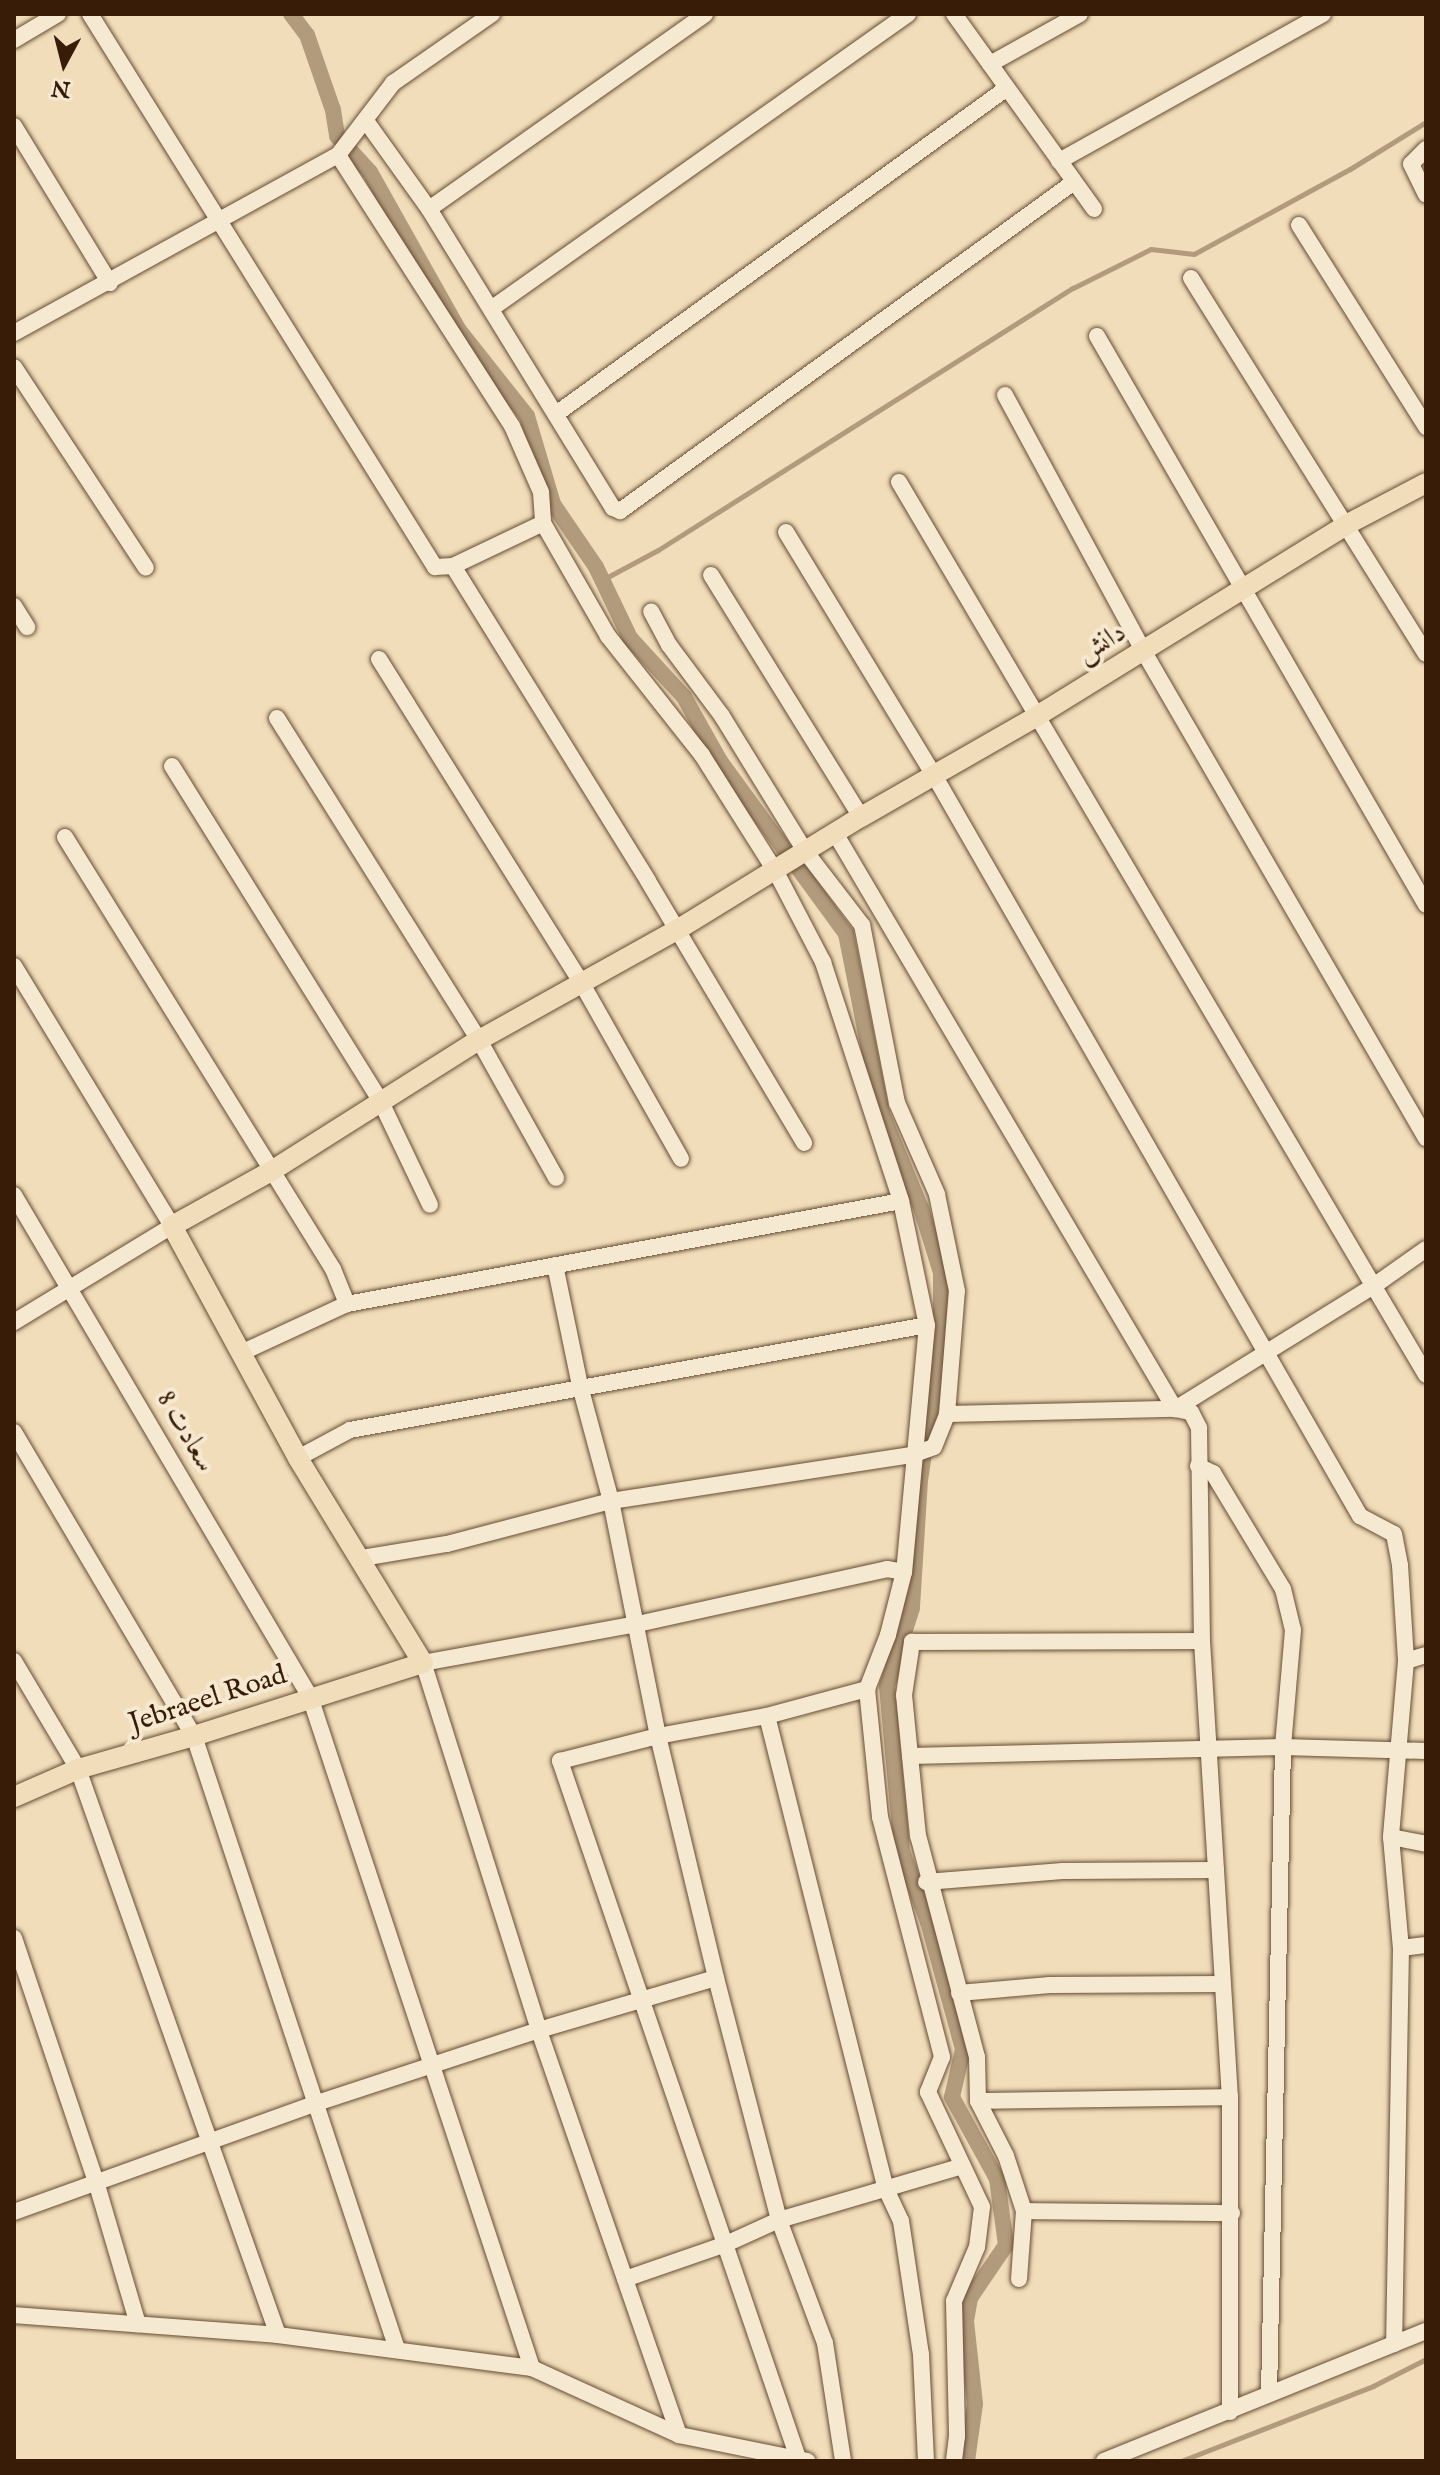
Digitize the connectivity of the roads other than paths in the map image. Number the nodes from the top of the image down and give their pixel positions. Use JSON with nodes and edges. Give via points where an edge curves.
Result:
{"nodes":[{"id":1,"x":58,"y":14,"type":"edge"},
{"id":2,"x":90,"y":14,"type":"edge"},
{"id":3,"x":492,"y":14,"type":"edge"},
{"id":4,"x":705,"y":14,"type":"edge"},
{"id":5,"x":908,"y":14,"type":"edge"},
{"id":6,"x":954,"y":14,"type":"edge"},
{"id":7,"x":1080,"y":14,"type":"edge"},
{"id":8,"x":1323,"y":14,"type":"edge"},
{"id":9,"x":14,"y":40,"type":"edge"},
{"id":10,"x":990,"y":64,"type":"junction"},
{"id":11,"x":1007,"y":88,"type":"junction"},
{"id":12,"x":366,"y":121,"type":"junction"},
{"id":13,"x":14,"y":126,"type":"edge"},
{"id":14,"x":1426,"y":149,"type":"edge"},
{"id":15,"x":338,"y":155,"type":"junction"},
{"id":16,"x":1059,"y":161,"type":"junction"},
{"id":17,"x":1074,"y":182,"type":"junction"},
{"id":18,"x":1426,"y":195,"type":"edge"},
{"id":19,"x":429,"y":209,"type":"junction"},
{"id":20,"x":1094,"y":209,"type":"dead end"},
{"id":21,"x":216,"y":220,"type":"junction"},
{"id":22,"x":1299,"y":225,"type":"dead end"},
{"id":23,"x":1191,"y":278,"type":"dead end"},
{"id":24,"x":110,"y":283,"type":"junction"},
{"id":25,"x":491,"y":309,"type":"junction"},
{"id":26,"x":14,"y":333,"type":"edge"},
{"id":27,"x":1097,"y":336,"type":"dead end"},
{"id":28,"x":14,"y":367,"type":"edge"},
{"id":29,"x":1005,"y":395,"type":"dead end"},
{"id":30,"x":556,"y":414,"type":"junction"},
{"id":31,"x":1426,"y":427,"type":"edge"},
{"id":32,"x":899,"y":482,"type":"dead end"},
{"id":33,"x":1426,"y":483,"type":"edge"},
{"id":34,"x":543,"y":523,"type":"junction"},
{"id":35,"x":1346,"y":525,"type":"junction"},
{"id":36,"x":786,"y":532,"type":"dead end"},
{"id":37,"x":453,"y":566,"type":"junction"},
{"id":38,"x":146,"y":568,"type":"dead end"},
{"id":39,"x":711,"y":575,"type":"dead end"},
{"id":40,"x":1243,"y":588,"type":"junction"},
{"id":41,"x":14,"y":606,"type":"edge"},
{"id":42,"x":651,"y":611,"type":"dead end"},
{"id":43,"x":27,"y":627,"type":"dead end"},
{"id":44,"x":1144,"y":652,"type":"junction"},
{"id":45,"x":1426,"y":654,"type":"edge"},
{"id":46,"x":379,"y":659,"type":"dead end"},
{"id":47,"x":1037,"y":716,"type":"junction"},
{"id":48,"x":277,"y":718,"type":"dead end"},
{"id":49,"x":172,"y":766,"type":"dead end"},
{"id":50,"x":934,"y":775,"type":"junction"},
{"id":51,"x":861,"y":817,"type":"junction"},
{"id":52,"x":835,"y":833,"type":"junction"},
{"id":53,"x":65,"y":837,"type":"dead end"},
{"id":54,"x":805,"y":851,"type":"junction"},
{"id":55,"x":776,"y":872,"type":"junction"},
{"id":56,"x":1426,"y":905,"type":"edge"},
{"id":57,"x":677,"y":930,"type":"junction"},
{"id":58,"x":14,"y":966,"type":"edge"},
{"id":59,"x":581,"y":982,"type":"junction"},
{"id":60,"x":479,"y":1040,"type":"junction"},
{"id":61,"x":380,"y":1100,"type":"junction"},
{"id":62,"x":1426,"y":1138,"type":"edge"},
{"id":63,"x":804,"y":1143,"type":"dead end"},
{"id":64,"x":681,"y":1159,"type":"dead end"},
{"id":65,"x":273,"y":1170,"type":"junction"},
{"id":66,"x":556,"y":1178,"type":"dead end"},
{"id":67,"x":14,"y":1195,"type":"edge"},
{"id":68,"x":901,"y":1201,"type":"junction"},
{"id":69,"x":430,"y":1205,"type":"dead end"},
{"id":70,"x":172,"y":1226,"type":"junction"},
{"id":71,"x":1426,"y":1249,"type":"edge"},
{"id":72,"x":555,"y":1265,"type":"junction"},
{"id":73,"x":1375,"y":1285,"type":"junction"},
{"id":74,"x":69,"y":1288,"type":"junction"},
{"id":75,"x":347,"y":1304,"type":"junction"},
{"id":76,"x":14,"y":1322,"type":"edge"},
{"id":77,"x":927,"y":1325,"type":"junction"},
{"id":78,"x":243,"y":1352,"type":"junction"},
{"id":79,"x":1267,"y":1352,"type":"junction"},
{"id":80,"x":1426,"y":1375,"type":"edge"},
{"id":81,"x":580,"y":1386,"type":"junction"},
{"id":82,"x":1175,"y":1409,"type":"junction"},
{"id":83,"x":947,"y":1414,"type":"junction"},
{"id":84,"x":14,"y":1432,"type":"edge"},
{"id":85,"x":912,"y":1455,"type":"junction"},
{"id":86,"x":298,"y":1458,"type":"junction"},
{"id":87,"x":1198,"y":1466,"type":"junction"},
{"id":88,"x":611,"y":1501,"type":"junction"},
{"id":89,"x":362,"y":1558,"type":"junction"},
{"id":90,"x":904,"y":1572,"type":"junction"},
{"id":91,"x":633,"y":1625,"type":"junction"},
{"id":92,"x":1202,"y":1641,"type":"junction"},
{"id":93,"x":1426,"y":1655,"type":"edge"},
{"id":94,"x":14,"y":1661,"type":"edge"},
{"id":95,"x":1406,"y":1661,"type":"junction"},
{"id":96,"x":423,"y":1663,"type":"junction"},
{"id":97,"x":867,"y":1689,"type":"junction"},
{"id":98,"x":310,"y":1697,"type":"junction"},
{"id":99,"x":767,"y":1716,"type":"junction"},
{"id":100,"x":194,"y":1736,"type":"junction"},
{"id":101,"x":658,"y":1736,"type":"junction"},
{"id":102,"x":1283,"y":1747,"type":"junction"},
{"id":103,"x":1401,"y":1750,"type":"junction"},
{"id":104,"x":1208,"y":1751,"type":"junction"},
{"id":105,"x":1426,"y":1751,"type":"edge"},
{"id":106,"x":910,"y":1756,"type":"junction"},
{"id":107,"x":78,"y":1769,"type":"junction"},
{"id":108,"x":14,"y":1797,"type":"edge"},
{"id":109,"x":1391,"y":1837,"type":"junction"},
{"id":110,"x":1426,"y":1844,"type":"edge"},
{"id":111,"x":1216,"y":1870,"type":"junction"},
{"id":112,"x":929,"y":1881,"type":"junction"},
{"id":113,"x":14,"y":1938,"type":"edge"},
{"id":114,"x":1426,"y":1945,"type":"edge"},
{"id":115,"x":1401,"y":1948,"type":"junction"},
{"id":116,"x":716,"y":1978,"type":"junction"},
{"id":117,"x":1222,"y":1984,"type":"junction"},
{"id":118,"x":959,"y":1993,"type":"junction"},
{"id":119,"x":641,"y":1999,"type":"junction"},
{"id":120,"x":539,"y":2030,"type":"junction"},
{"id":121,"x":431,"y":2065,"type":"junction"},
{"id":122,"x":1230,"y":2097,"type":"junction"},
{"id":123,"x":978,"y":2101,"type":"junction"},
{"id":124,"x":317,"y":2103,"type":"junction"},
{"id":125,"x":211,"y":2138,"type":"junction"},
{"id":126,"x":962,"y":2166,"type":"junction"},
{"id":127,"x":97,"y":2185,"type":"junction"},
{"id":128,"x":886,"y":2189,"type":"junction"},
{"id":129,"x":1024,"y":2211,"type":"junction"},
{"id":130,"x":14,"y":2212,"type":"edge"},
{"id":131,"x":1232,"y":2213,"type":"junction"},
{"id":132,"x":779,"y":2220,"type":"junction"},
{"id":133,"x":726,"y":2244,"type":"junction"},
{"id":134,"x":625,"y":2279,"type":"junction"},
{"id":135,"x":1019,"y":2279,"type":"dead end"},
{"id":136,"x":14,"y":2315,"type":"edge"},
{"id":137,"x":138,"y":2324,"type":"junction"},
{"id":138,"x":1426,"y":2331,"type":"edge"},
{"id":139,"x":278,"y":2335,"type":"junction"},
{"id":140,"x":1394,"y":2344,"type":"junction"},
{"id":141,"x":397,"y":2349,"type":"junction"},
{"id":142,"x":532,"y":2368,"type":"junction"},
{"id":143,"x":1269,"y":2393,"type":"junction"},
{"id":144,"x":1230,"y":2412,"type":"junction"},
{"id":145,"x":679,"y":2435,"type":"junction"},
{"id":146,"x":804,"y":2460,"type":"edge"},
{"id":147,"x":843,"y":2461,"type":"edge"},
{"id":148,"x":926,"y":2461,"type":"edge"},
{"id":149,"x":954,"y":2461,"type":"edge"},
{"id":150,"x":1104,"y":2461,"type":"edge"}],
"edges":[{"from":1,"to":9,"type":"street"},
{"from":2,"to":21,"type":"street"},
{"from":3,"to":12,"type":"street","via":[[393,83]]},
{"from":4,"to":19,"type":"street"},
{"from":5,"to":25,"type":"street"},
{"from":6,"to":10,"type":"street"},
{"from":7,"to":10,"type":"street"},
{"from":8,"to":16,"type":"street"},
{"from":10,"to":11,"type":"street"},
{"from":11,"to":16,"type":"street"},
{"from":11,"to":30,"type":"street"},
{"from":12,"to":15,"type":"street"},
{"from":12,"to":19,"type":"street"},
{"from":13,"to":24,"type":"street"},
{"from":14,"to":18,"type":"street","via":[[1411,164]]},
{"from":15,"to":21,"type":"street"},
{"from":15,"to":34,"type":"street","via":[[512,426],[541,492]]},
{"from":16,"to":17,"type":"street"},
{"from":17,"to":20,"type":"street"},
{"from":17,"to":30,"type":"street","via":[[626,510],[613,508]]},
{"from":19,"to":25,"type":"street"},
{"from":21,"to":24,"type":"street"},
{"from":21,"to":37,"type":"street","via":[[435,567]]},
{"from":22,"to":31,"type":"street"},
{"from":23,"to":35,"type":"street"},
{"from":24,"to":26,"type":"street"},
{"from":25,"to":30,"type":"street"},
{"from":27,"to":40,"type":"street"},
{"from":28,"to":38,"type":"street"},
{"from":29,"to":44,"type":"street"},
{"from":32,"to":47,"type":"street"},
{"from":33,"to":35,"type":"main road","name":"دانش"},
{"from":34,"to":37,"type":"street"},
{"from":34,"to":55,"type":"street","via":[[608,636],[702,755]]},
{"from":35,"to":40,"type":"main road","name":"دانش"},
{"from":35,"to":45,"type":"street"},
{"from":36,"to":50,"type":"street"},
{"from":37,"to":57,"type":"street"},
{"from":39,"to":51,"type":"street"},
{"from":40,"to":44,"type":"main road","name":"دانش"},
{"from":40,"to":56,"type":"street"},
{"from":41,"to":43,"type":"street"},
{"from":42,"to":54,"type":"street"},
{"from":44,"to":47,"type":"main road","name":"دانش"},
{"from":44,"to":62,"type":"street"},
{"from":46,"to":59,"type":"street"},
{"from":47,"to":50,"type":"main road","name":"دانش"},
{"from":47,"to":73,"type":"street"},
{"from":48,"to":60,"type":"street"},
{"from":49,"to":61,"type":"street"},
{"from":50,"to":51,"type":"main road","name":"دانش"},
{"from":50,"to":79,"type":"street"},
{"from":51,"to":52,"type":"main road","name":"دانش"},
{"from":52,"to":54,"type":"main road","name":"دانش"},
{"from":52,"to":82,"type":"street"},
{"from":53,"to":65,"type":"street"},
{"from":54,"to":55,"type":"main road","name":"دانش"},
{"from":54,"to":83,"type":"street","via":[[862,925],[897,1103],[937,1194],[957,1291]]},
{"from":55,"to":57,"type":"main road","name":"دانش"},
{"from":55,"to":68,"type":"street","via":[[823,962]]},
{"from":57,"to":59,"type":"main road","name":"دانش"},
{"from":57,"to":63,"type":"street"},
{"from":58,"to":70,"type":"street"},
{"from":59,"to":60,"type":"main road","name":"دانش"},
{"from":59,"to":64,"type":"street"},
{"from":60,"to":61,"type":"main road","name":"دانش"},
{"from":60,"to":66,"type":"street"},
{"from":61,"to":65,"type":"main road","name":"دانش"},
{"from":61,"to":69,"type":"street"},
{"from":65,"to":70,"type":"main road","name":"دانش"},
{"from":65,"to":75,"type":"street","via":[[333,1269]]},
{"from":67,"to":74,"type":"street","name":"سعادت 8"},
{"from":68,"to":72,"type":"street"},
{"from":68,"to":77,"type":"street"},
{"from":70,"to":74,"type":"street"},
{"from":70,"to":78,"type":"main road"},
{"from":71,"to":73,"type":"street"},
{"from":72,"to":75,"type":"street"},
{"from":72,"to":81,"type":"street"},
{"from":73,"to":79,"type":"street"},
{"from":73,"to":80,"type":"street"},
{"from":74,"to":76,"type":"street"},
{"from":74,"to":98,"type":"street","name":"سعادت 8"},
{"from":75,"to":78,"type":"street"},
{"from":77,"to":81,"type":"street"},
{"from":77,"to":85,"type":"street"},
{"from":78,"to":86,"type":"main road"},
{"from":79,"to":82,"type":"street"},
{"from":79,"to":95,"type":"street","via":[[1360,1516],[1394,1534]]},
{"from":81,"to":86,"type":"street","via":[[350,1430]]},
{"from":81,"to":88,"type":"street"},
{"from":82,"to":83,"type":"street"},
{"from":82,"to":87,"type":"street","via":[[1191,1412],[1199,1428]]},
{"from":83,"to":85,"type":"street","via":[[934,1447]]},
{"from":84,"to":100,"type":"street"},
{"from":85,"to":88,"type":"street"},
{"from":85,"to":90,"type":"street"},
{"from":86,"to":89,"type":"main road"},
{"from":87,"to":92,"type":"street"},
{"from":87,"to":102,"type":"street","via":[[1213,1473],[1283,1589],[1293,1630]]},
{"from":88,"to":89,"type":"street","via":[[447,1544]]},
{"from":88,"to":91,"type":"street"},
{"from":89,"to":96,"type":"main road"},
{"from":90,"to":91,"type":"street","via":[[887,1569]]},
{"from":90,"to":97,"type":"street"},
{"from":91,"to":96,"type":"street"},
{"from":91,"to":101,"type":"street"},
{"from":92,"to":104,"type":"street"},
{"from":92,"to":106,"type":"street","via":[[912,1642],[904,1695]]},
{"from":93,"to":95,"type":"street"},
{"from":94,"to":107,"type":"street"},
{"from":95,"to":103,"type":"street"},
{"from":96,"to":98,"type":"main road","name":"Jebraeel Road"},
{"from":96,"to":120,"type":"street"},
{"from":97,"to":99,"type":"street"},
{"from":97,"to":126,"type":"street","via":[[880,1817],[942,2057],[928,2092]]},
{"from":98,"to":100,"type":"main road","name":"Jebraeel Road"},
{"from":98,"to":121,"type":"street","name":"سعادت 8"},
{"from":99,"to":101,"type":"street"},
{"from":99,"to":128,"type":"street"},
{"from":100,"to":107,"type":"main road","name":"Jebraeel Road"},
{"from":100,"to":124,"type":"street"},
{"from":101,"to":116,"type":"street"},
{"from":101,"to":119,"type":"street","via":[[560,1761]]},
{"from":102,"to":103,"type":"street"},
{"from":102,"to":104,"type":"street"},
{"from":102,"to":143,"type":"street"},
{"from":103,"to":105,"type":"street"},
{"from":103,"to":109,"type":"street"},
{"from":104,"to":106,"type":"street"},
{"from":104,"to":111,"type":"street"},
{"from":106,"to":112,"type":"street","via":[[918,1836]]},
{"from":107,"to":108,"type":"main road","name":"Jebraeel Road"},
{"from":107,"to":125,"type":"street"},
{"from":109,"to":110,"type":"street"},
{"from":109,"to":115,"type":"street"},
{"from":111,"to":112,"type":"street","via":[[1063,1871]]},
{"from":111,"to":117,"type":"street"},
{"from":112,"to":118,"type":"street"},
{"from":113,"to":127,"type":"street"},
{"from":114,"to":115,"type":"street"},
{"from":115,"to":140,"type":"street"},
{"from":116,"to":119,"type":"street"},
{"from":116,"to":132,"type":"street"},
{"from":117,"to":118,"type":"street","via":[[1050,1985]]},
{"from":117,"to":122,"type":"street"},
{"from":118,"to":123,"type":"street","via":[[977,2057]]},
{"from":119,"to":120,"type":"street"},
{"from":119,"to":133,"type":"street"},
{"from":120,"to":121,"type":"street"},
{"from":120,"to":134,"type":"street"},
{"from":121,"to":124,"type":"street"},
{"from":121,"to":142,"type":"street","name":"سعادت 8"},
{"from":122,"to":123,"type":"street"},
{"from":122,"to":131,"type":"street"},
{"from":123,"to":129,"type":"street","via":[[1006,2156]]},
{"from":124,"to":125,"type":"street"},
{"from":124,"to":141,"type":"street"},
{"from":125,"to":127,"type":"street"},
{"from":125,"to":139,"type":"street"},
{"from":126,"to":128,"type":"street"},
{"from":126,"to":149,"type":"street","via":[[982,2207],[977,2247],[954,2301]]},
{"from":127,"to":130,"type":"street"},
{"from":127,"to":137,"type":"street"},
{"from":128,"to":132,"type":"street"},
{"from":128,"to":148,"type":"street","via":[[901,2221],[921,2355]]},
{"from":129,"to":131,"type":"street"},
{"from":129,"to":135,"type":"street"},
{"from":131,"to":144,"type":"street"},
{"from":132,"to":133,"type":"street"},
{"from":132,"to":147,"type":"street","via":[[825,2343]]},
{"from":133,"to":134,"type":"street"},
{"from":133,"to":146,"type":"street"},
{"from":134,"to":145,"type":"street"},
{"from":136,"to":137,"type":"street"},
{"from":137,"to":139,"type":"street"},
{"from":138,"to":140,"type":"street"},
{"from":139,"to":141,"type":"street"},
{"from":140,"to":143,"type":"street"},
{"from":141,"to":142,"type":"street"},
{"from":142,"to":145,"type":"street"},
{"from":143,"to":144,"type":"street"},
{"from":144,"to":150,"type":"street"},
{"from":145,"to":146,"type":"street"}]}
